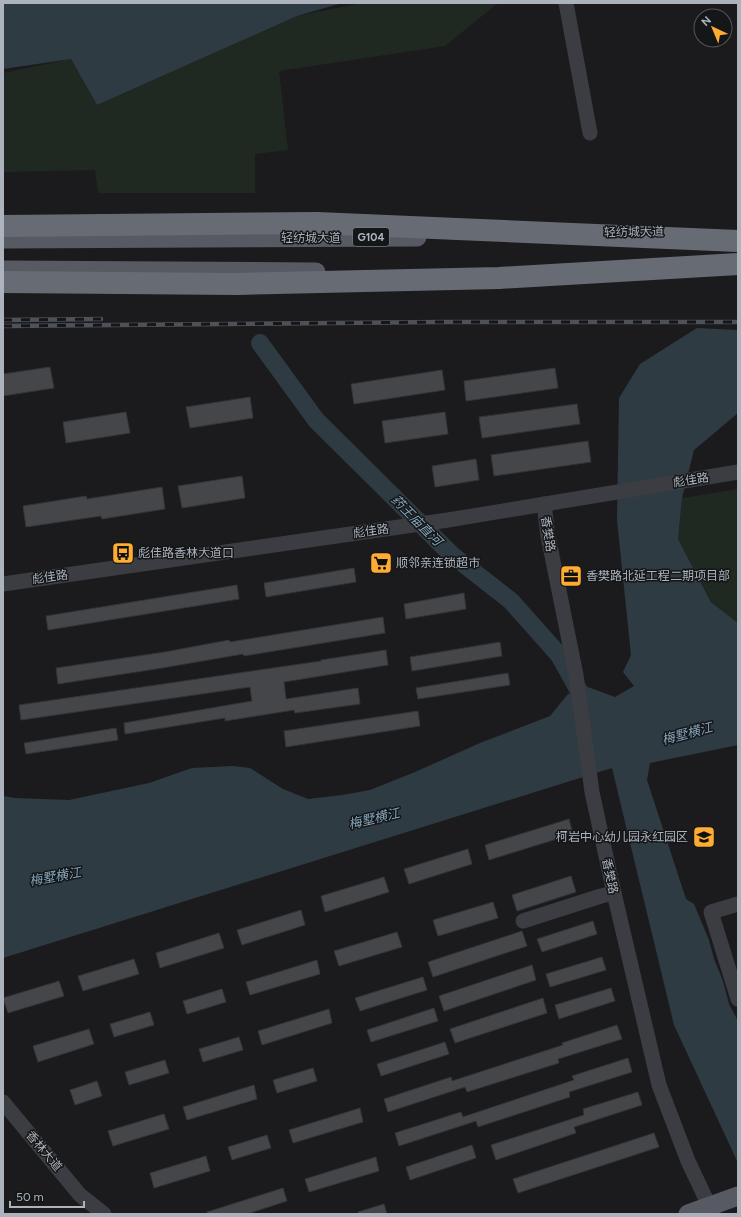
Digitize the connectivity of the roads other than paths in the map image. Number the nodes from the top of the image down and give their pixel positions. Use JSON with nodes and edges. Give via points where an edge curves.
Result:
{"nodes":[{"id":1,"x":566,"y":3,"type":"edge"},
{"id":2,"x":590,"y":133,"type":"dead end"},
{"id":3,"x":3,"y":226,"type":"edge"},
{"id":4,"x":738,"y":230,"type":"edge"},
{"id":5,"x":3,"y":239,"type":"edge"},
{"id":6,"x":738,"y":241,"type":"edge"},
{"id":7,"x":738,"y":264,"type":"edge"},
{"id":8,"x":3,"y":270,"type":"edge"},
{"id":9,"x":738,"y":272,"type":"edge"},
{"id":10,"x":3,"y":282,"type":"edge"},
{"id":11,"x":738,"y":472,"type":"edge"},
{"id":12,"x":544,"y":504,"type":"junction"},
{"id":13,"x":3,"y":584,"type":"edge"},
{"id":14,"x":614,"y":893,"type":"junction"},
{"id":15,"x":738,"y":904,"type":"edge"},
{"id":16,"x":523,"y":921,"type":"dead end"},
{"id":17,"x":738,"y":999,"type":"edge"},
{"id":18,"x":3,"y":1102,"type":"edge"},
{"id":19,"x":734,"y":1197,"type":"edge"},
{"id":20,"x":711,"y":1210,"type":"edge"},
{"id":21,"x":104,"y":1214,"type":"edge"},
{"id":22,"x":688,"y":1214,"type":"edge"}],
"edges":[{"from":1,"to":2,"type":"street"},
{"from":3,"to":6,"type":"highway","bridge":true,"via":[[317,223]]},
{"from":4,"to":5,"type":"main road","name":"轻纺城大道","number":"G104","via":[[397,237]]},
{"from":7,"to":10,"type":"highway","bridge":true,"via":[[476,278],[237,284]]},
{"from":8,"to":9,"type":"main road"},
{"from":11,"to":12,"type":"street","name":"彪佳路"},
{"from":12,"to":13,"type":"street","name":"彪佳路","via":[[409,526]]},
{"from":12,"to":14,"type":"street","name":"香樊路","via":[[576,675],[592,792]]},
{"from":14,"to":16,"type":"street"},
{"from":14,"to":20,"type":"street","name":"香樊路","via":[[659,1085],[688,1161]]},
{"from":15,"to":17,"type":"street","via":[[711,912]]},
{"from":18,"to":21,"type":"street","name":"香林大道","via":[[80,1195]]},
{"from":19,"to":20,"type":"main road"},
{"from":20,"to":22,"type":"main road"}]}
